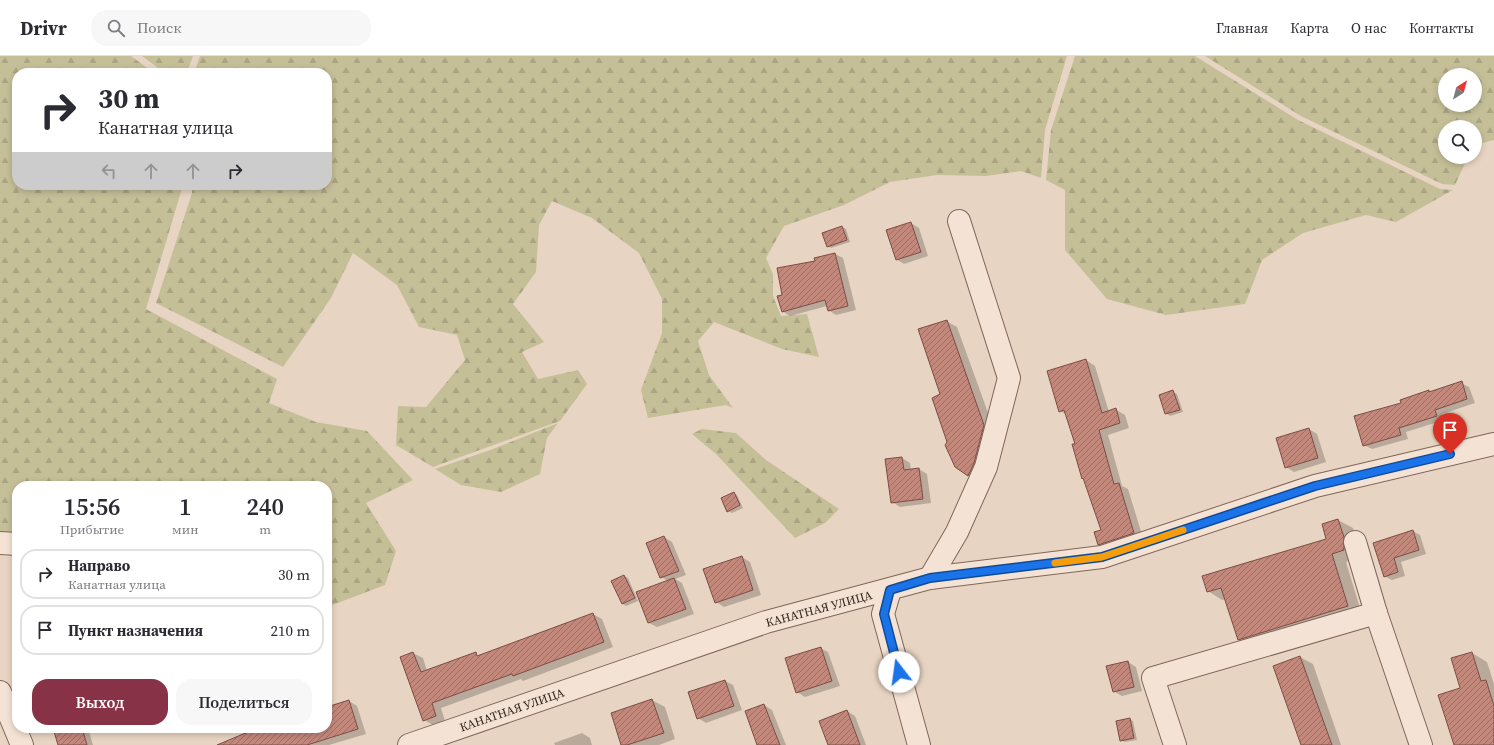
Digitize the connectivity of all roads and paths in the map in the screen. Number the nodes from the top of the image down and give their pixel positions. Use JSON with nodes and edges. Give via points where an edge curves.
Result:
{"nodes":[{"id":1,"x":959,"y":221,"type":"dead end"},
{"id":2,"x":1494,"y":444,"type":"edge"},
{"id":3,"x":1355,"y":542,"type":"dead end"},
{"id":4,"x":0,"y":543,"type":"edge"},
{"id":5,"x":12,"y":544,"type":"edge"},
{"id":6,"x":930,"y":578,"type":"junction"},
{"id":7,"x":890,"y":590,"type":"junction"},
{"id":8,"x":1376,"y":613,"type":"junction"},
{"id":9,"x":0,"y":692,"type":"edge"},
{"id":10,"x":12,"y":721,"type":"edge"},
{"id":11,"x":17,"y":733,"type":"edge"},
{"id":12,"x":22,"y":745,"type":"edge"},
{"id":13,"x":409,"y":745,"type":"edge"},
{"id":14,"x":919,"y":745,"type":"edge"},
{"id":15,"x":1175,"y":745,"type":"edge"},
{"id":16,"x":1421,"y":745,"type":"edge"}],
"edges":[{"from":1,"to":6,"type":"street","via":[[1009,378],[986,467],[957,532]]},
{"from":2,"to":6,"type":"street","name":"КАНАТНАЯ УЛИЦА","via":[[1315,486],[1102,557]]},
{"from":3,"to":8,"type":"street"},
{"from":4,"to":5,"type":"street"},
{"from":6,"to":7,"type":"street","name":"КАНАТНАЯ УЛИЦА"},
{"from":7,"to":13,"type":"street","name":"КАНАТНАЯ УЛИЦА","via":[[766,622]]},
{"from":7,"to":14,"type":"street","via":[[884,614]]},
{"from":8,"to":15,"type":"street","via":[[1153,678]]},
{"from":8,"to":16,"type":"street"},
{"from":9,"to":10,"type":"street"},
{"from":11,"to":12,"type":"street"}]}
